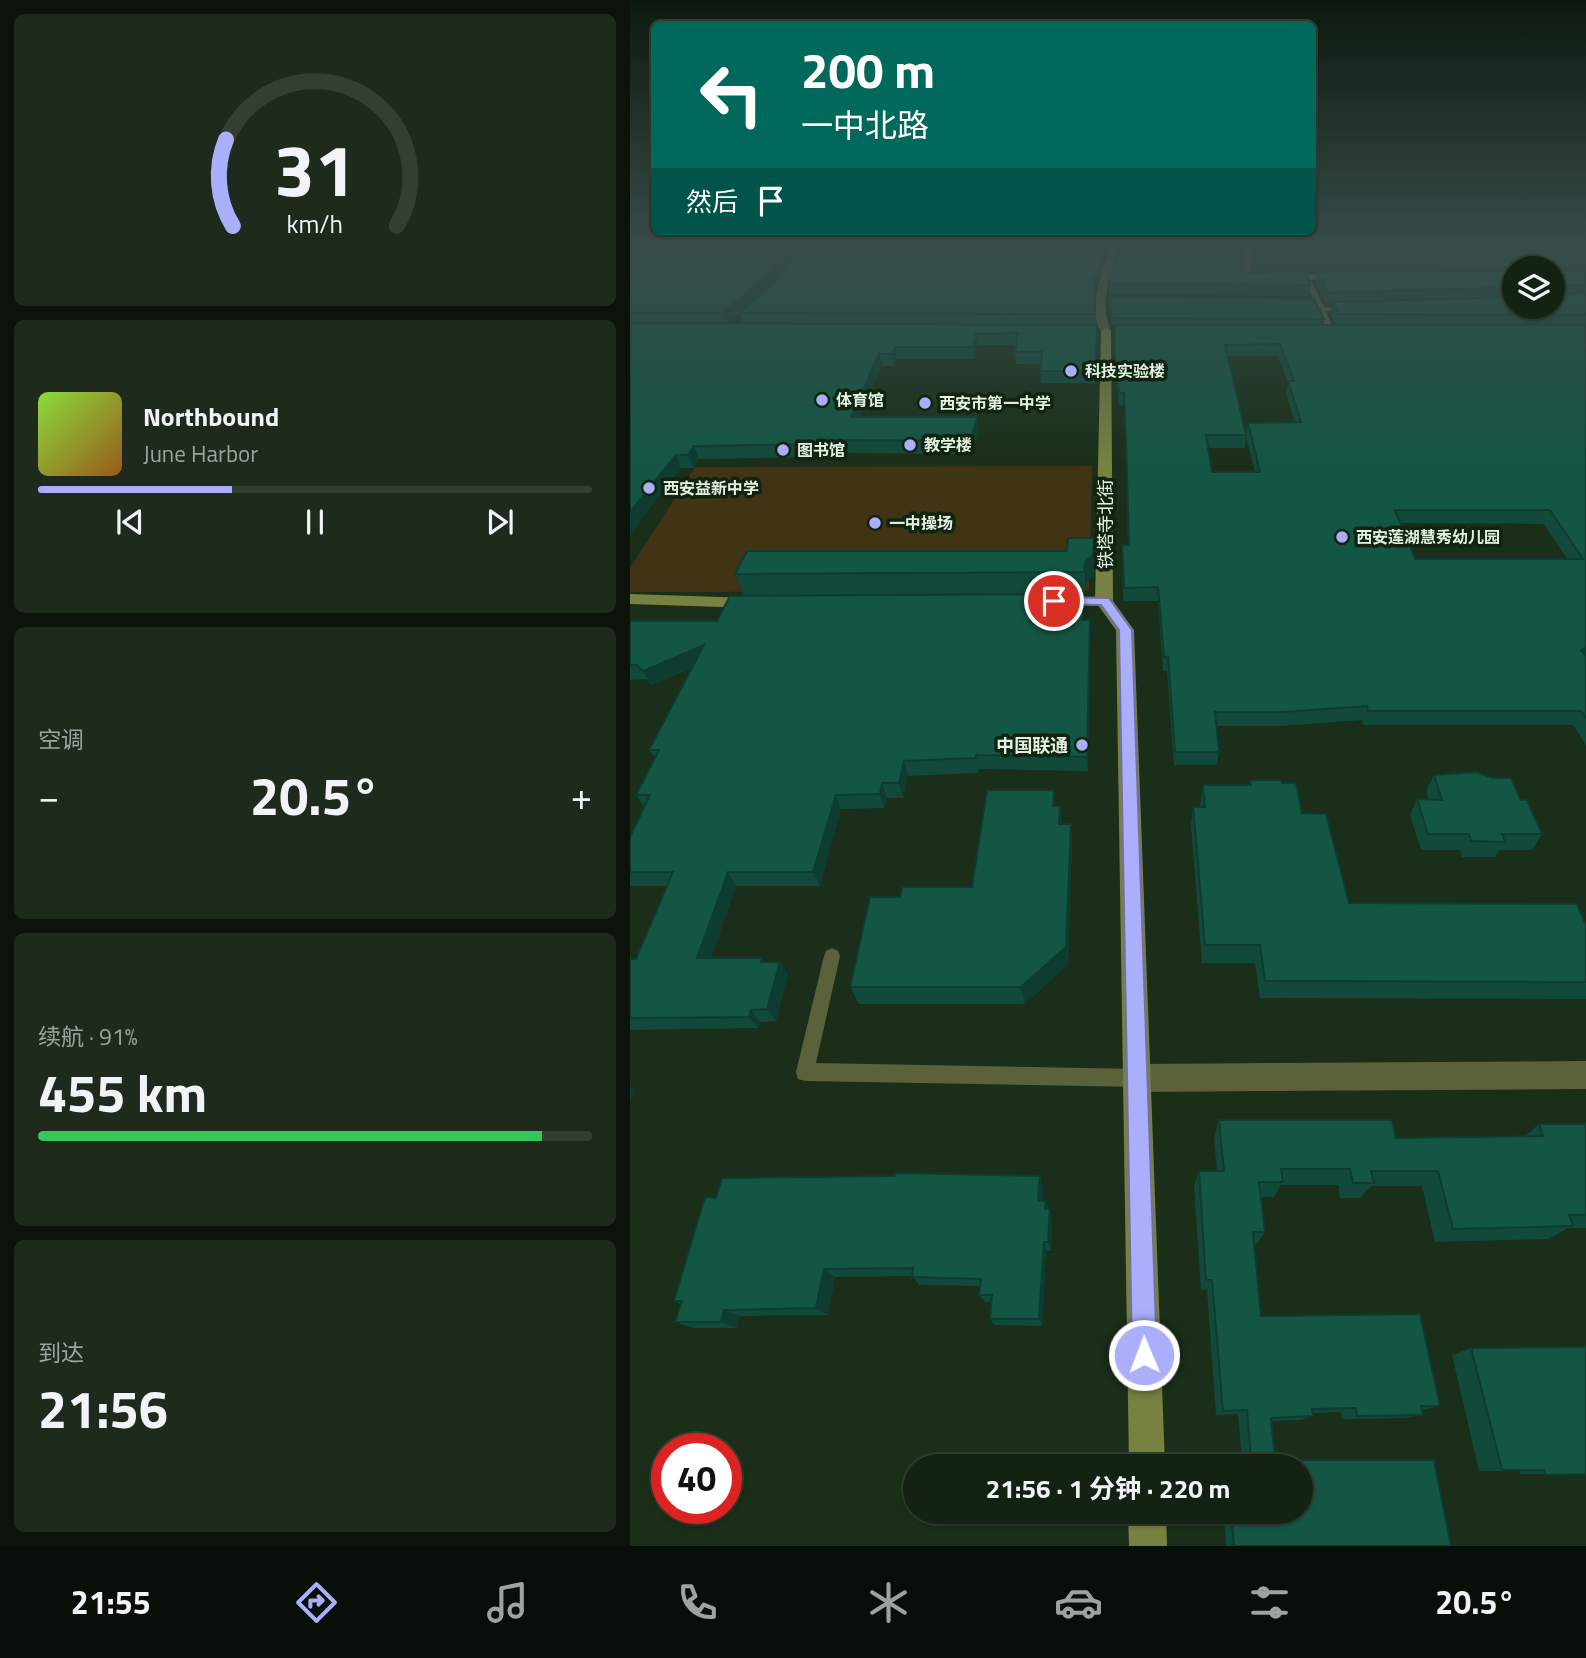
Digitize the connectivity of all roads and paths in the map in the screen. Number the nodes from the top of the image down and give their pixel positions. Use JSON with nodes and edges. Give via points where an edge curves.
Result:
{"nodes":[{"id":1,"x":1101,"y":319,"type":"edge"},
{"id":2,"x":1326,"y":319,"type":"edge"},
{"id":3,"x":1318,"y":332,"type":"edge"},
{"id":4,"x":1332,"y":332,"type":"junction"},
{"id":5,"x":1345,"y":332,"type":"edge"},
{"id":6,"x":630,"y":599,"type":"edge"},
{"id":7,"x":768,"y":603,"type":"edge"},
{"id":8,"x":832,"y":956,"type":"dead end"},
{"id":9,"x":1586,"y":1075,"type":"edge"},
{"id":10,"x":1139,"y":1078,"type":"junction"},
{"id":11,"x":1147,"y":1454,"type":"edge"},
{"id":12,"x":1147,"y":1524,"type":"edge"},
{"id":13,"x":1148,"y":1546,"type":"edge"}],
"edges":[{"from":1,"to":10,"type":"street","name":"铁塔寺北街","via":[[1105,331],[1093,601],[1125,630]]},
{"from":2,"to":4,"type":"lane"},
{"from":3,"to":4,"type":"street"},
{"from":4,"to":5,"type":"street"},
{"from":6,"to":7,"type":"street"},
{"from":8,"to":10,"type":"lane","via":[[805,1072]]},
{"from":9,"to":10,"type":"street"},
{"from":10,"to":11,"type":"street","name":"铁塔寺北街"},
{"from":12,"to":13,"type":"street"}]}
